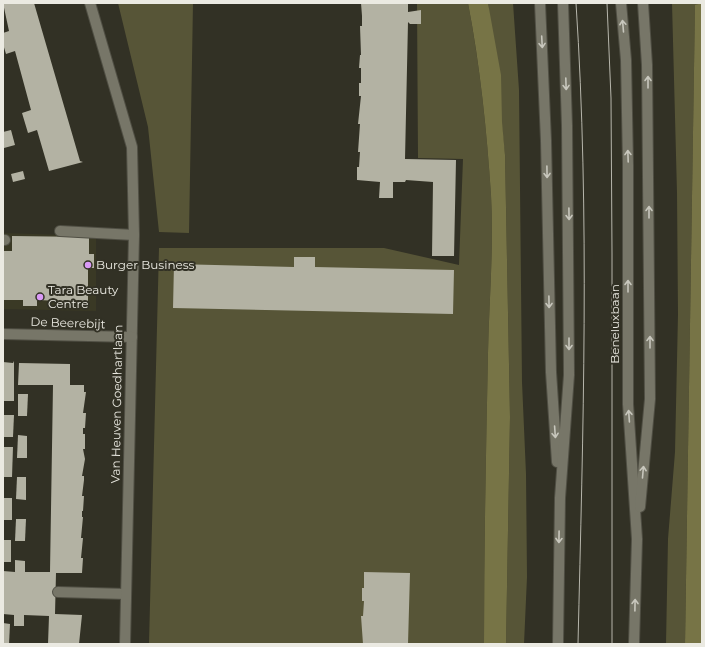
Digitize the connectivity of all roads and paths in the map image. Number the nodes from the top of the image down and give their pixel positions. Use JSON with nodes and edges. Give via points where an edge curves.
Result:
{"nodes":[{"id":1,"x":90,"y":3,"type":"edge"},
{"id":2,"x":540,"y":3,"type":"edge"},
{"id":3,"x":563,"y":3,"type":"edge"},
{"id":4,"x":621,"y":3,"type":"edge"},
{"id":5,"x":643,"y":3,"type":"edge"},
{"id":6,"x":60,"y":231,"type":"dead end"},
{"id":7,"x":134,"y":235,"type":"junction"},
{"id":8,"x":3,"y":334,"type":"edge"},
{"id":9,"x":132,"y":338,"type":"junction"},
{"id":10,"x":560,"y":498,"type":"junction"},
{"id":11,"x":636,"y":539,"type":"junction"},
{"id":12,"x":58,"y":592,"type":"dead end"},
{"id":13,"x":126,"y":594,"type":"junction"},
{"id":14,"x":125,"y":644,"type":"edge"},
{"id":15,"x":558,"y":644,"type":"edge"},
{"id":16,"x":634,"y":644,"type":"edge"}],
"edges":[{"from":1,"to":7,"type":"main road","name":"Van Heuven Goedhartlaan","via":[[132,147]]},
{"from":2,"to":10,"type":"main road","one_way":true,"via":[[551,372]]},
{"from":3,"to":10,"type":"main road","one_way":true,"via":[[567,126],[569,375]]},
{"from":11,"to":4,"type":"main road","name":"Beneluxbaan","one_way":true,"via":[[628,404],[628,165],[626,60]]},
{"from":11,"to":5,"type":"main road","one_way":true,"via":[[650,399],[647,65]]},
{"from":6,"to":7,"type":"main road"},
{"from":7,"to":9,"type":"main road","name":"Van Heuven Goedhartlaan"},
{"from":8,"to":9,"type":"main road","name":"De Beerebijt"},
{"from":9,"to":13,"type":"main road","name":"Van Heuven Goedhartlaan"},
{"from":10,"to":15,"type":"main road","one_way":true},
{"from":16,"to":11,"type":"main road","name":"Beneluxbaan","one_way":true},
{"from":12,"to":13,"type":"main road"},
{"from":13,"to":14,"type":"main road","name":"Van Heuven Goedhartlaan"}]}
